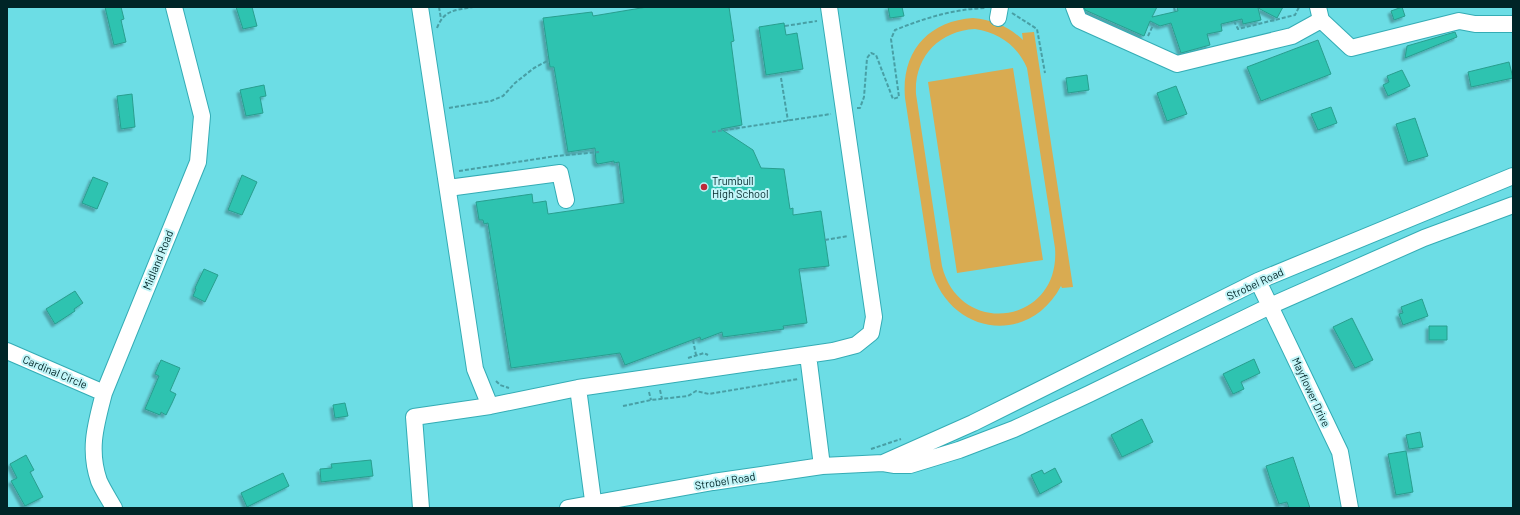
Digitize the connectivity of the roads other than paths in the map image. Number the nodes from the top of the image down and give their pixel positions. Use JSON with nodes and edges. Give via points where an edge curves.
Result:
{"nodes":[{"id":1,"x":174,"y":7,"type":"edge"},
{"id":2,"x":420,"y":7,"type":"edge"},
{"id":3,"x":1074,"y":7,"type":"edge"},
{"id":4,"x":1320,"y":13,"type":"edge"},
{"id":5,"x":826,"y":14,"type":"edge"},
{"id":6,"x":1513,"y":24,"type":"edge"},
{"id":7,"x":1513,"y":176,"type":"edge"},
{"id":8,"x":448,"y":188,"type":"junction"},
{"id":9,"x":566,"y":200,"type":"dead end"},
{"id":10,"x":1513,"y":205,"type":"edge"},
{"id":11,"x":1258,"y":281,"type":"junction"},
{"id":12,"x":1270,"y":306,"type":"junction"},
{"id":13,"x":7,"y":351,"type":"edge"},
{"id":14,"x":808,"y":355,"type":"junction"},
{"id":15,"x":578,"y":388,"type":"junction"},
{"id":16,"x":104,"y":393,"type":"junction"},
{"id":17,"x":490,"y":406,"type":"junction"},
{"id":18,"x":1004,"y":408,"type":"junction"},
{"id":19,"x":1014,"y":429,"type":"junction"},
{"id":20,"x":883,"y":463,"type":"junction"},
{"id":21,"x":822,"y":466,"type":"junction"},
{"id":22,"x":594,"y":506,"type":"edge"},
{"id":23,"x":114,"y":508,"type":"edge"},
{"id":24,"x":421,"y":508,"type":"edge"},
{"id":25,"x":568,"y":508,"type":"edge"},
{"id":26,"x":1350,"y":508,"type":"edge"}],
"edges":[{"from":1,"to":16,"type":"street","name":"Midland Road","via":[[202,116],[198,162]]},
{"from":2,"to":8,"type":"street"},
{"from":3,"to":4,"type":"street","via":[[1079,20],[1177,64],[1292,36]]},
{"from":4,"to":6,"type":"street","via":[[1351,48],[1459,21],[1475,24]]},
{"from":5,"to":14,"type":"street","via":[[845,111],[874,317],[871,332],[856,345]]},
{"from":7,"to":11,"type":"street","name":"Strobel Road"},
{"from":8,"to":9,"type":"street","via":[[560,174]]},
{"from":8,"to":17,"type":"street","via":[[475,369]]},
{"from":10,"to":12,"type":"street","name":"Strobel Road","via":[[1424,238]]},
{"from":11,"to":12,"type":"street","name":"Mayflower Drive"},
{"from":11,"to":18,"type":"street","name":"Strobel Road"},
{"from":12,"to":19,"type":"street","name":"Strobel Road"},
{"from":12,"to":26,"type":"street","name":"Mayflower Drive","via":[[1340,452]]},
{"from":13,"to":16,"type":"street","name":"Cardinal Circle"},
{"from":14,"to":15,"type":"street"},
{"from":14,"to":21,"type":"street"},
{"from":15,"to":17,"type":"street"},
{"from":15,"to":22,"type":"street"},
{"from":16,"to":23,"type":"street","name":"Midland Road","via":[[93,433],[94,459],[99,482]]},
{"from":17,"to":24,"type":"street","via":[[414,417]]},
{"from":18,"to":19,"type":"street"},
{"from":18,"to":20,"type":"street","name":"Strobel Road"},
{"from":19,"to":20,"type":"street","name":"Strobel Road","via":[[910,465]]},
{"from":20,"to":21,"type":"street","name":"Strobel Road"},
{"from":21,"to":22,"type":"street","name":"Strobel Road","via":[[713,482]]},
{"from":22,"to":25,"type":"street","name":"Strobel Road"}]}
